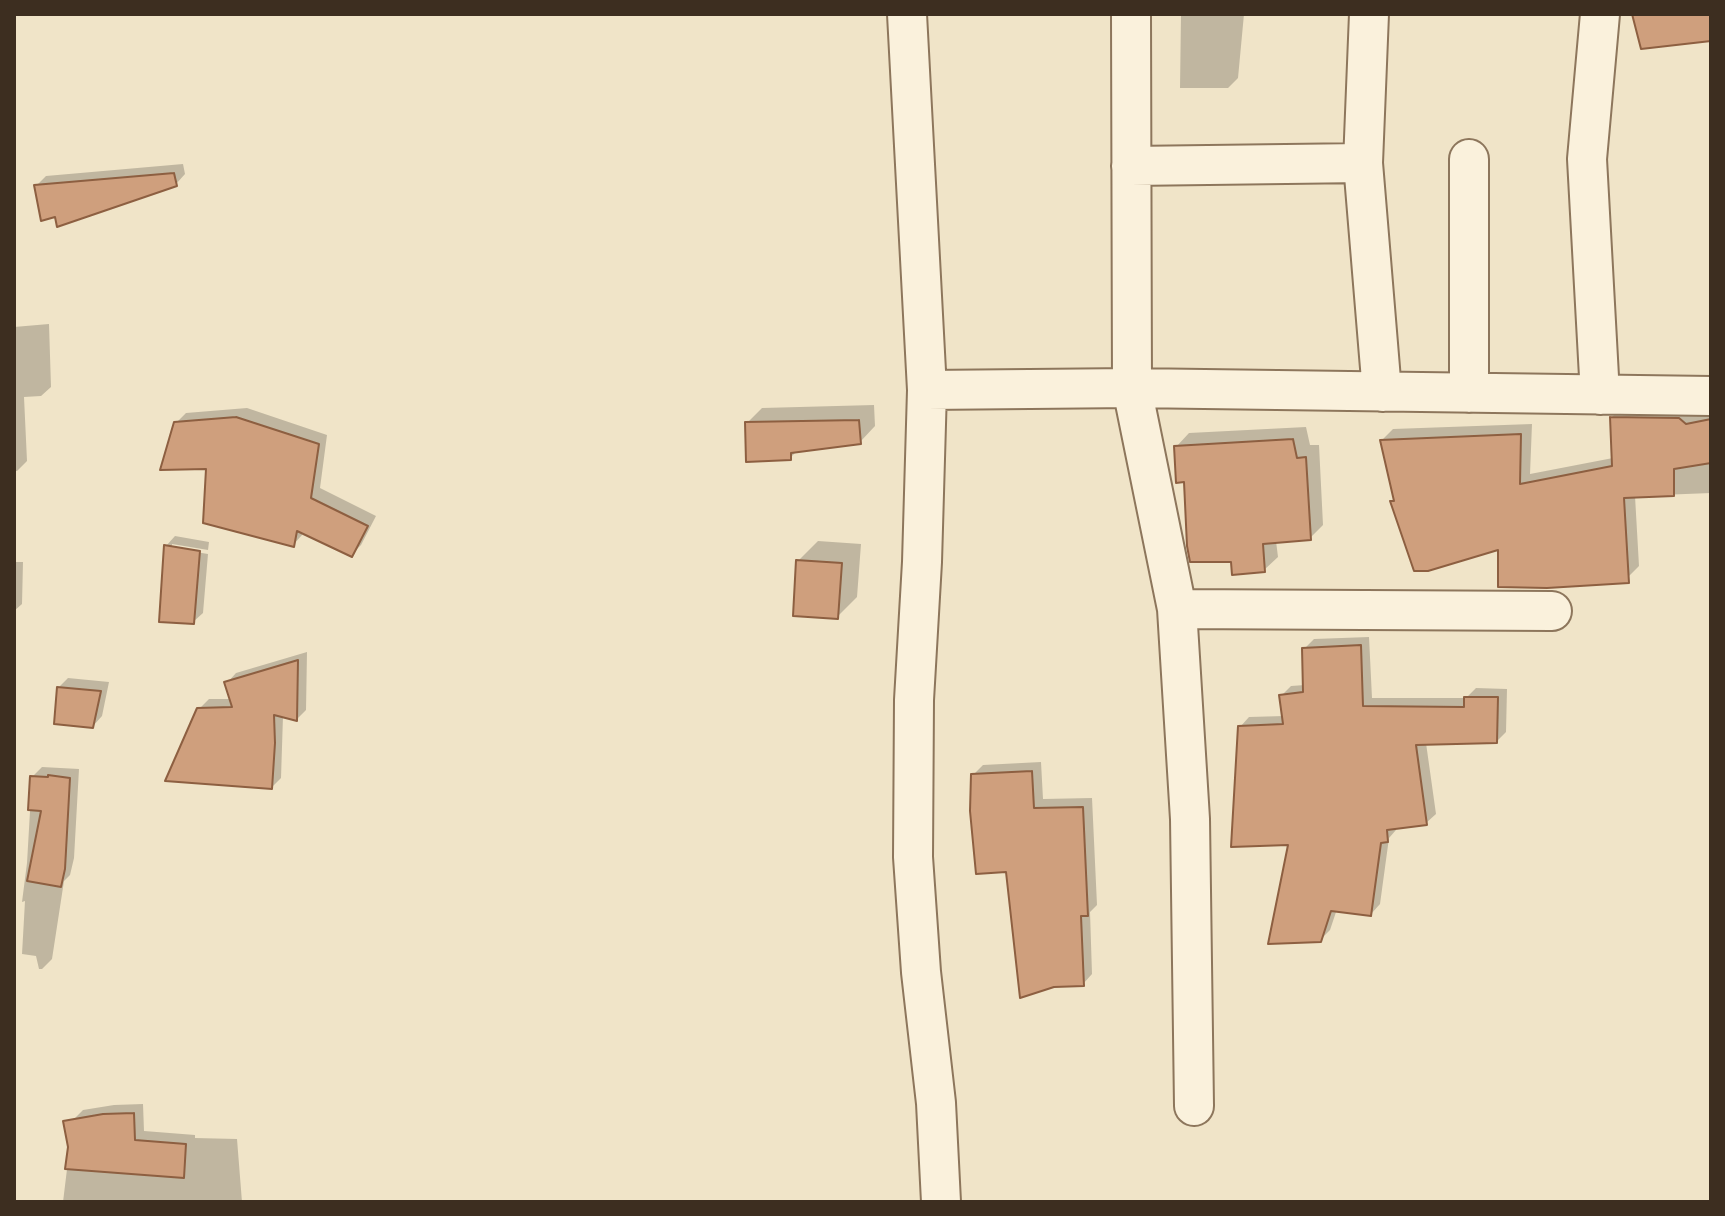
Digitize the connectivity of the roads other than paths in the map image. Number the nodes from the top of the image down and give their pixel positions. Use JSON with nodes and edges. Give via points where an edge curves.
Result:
{"nodes":[{"id":1,"x":907,"y":14,"type":"edge"},
{"id":2,"x":1131,"y":14,"type":"edge"},
{"id":3,"x":1369,"y":14,"type":"edge"},
{"id":4,"x":1600,"y":14,"type":"edge"},
{"id":5,"x":1469,"y":159,"type":"dead end"},
{"id":6,"x":1363,"y":163,"type":"junction"},
{"id":7,"x":1131,"y":166,"type":"junction"},
{"id":8,"x":1132,"y":388,"type":"junction"},
{"id":9,"x":927,"y":390,"type":"junction"},
{"id":10,"x":1382,"y":392,"type":"junction"},
{"id":11,"x":1469,"y":393,"type":"junction"},
{"id":12,"x":1600,"y":395,"type":"junction"},
{"id":13,"x":1711,"y":396,"type":"edge"},
{"id":14,"x":1177,"y":609,"type":"junction"},
{"id":15,"x":1552,"y":611,"type":"dead end"},
{"id":16,"x":1194,"y":1106,"type":"dead end"},
{"id":17,"x":941,"y":1202,"type":"edge"}],
"edges":[{"from":1,"to":9,"type":"street"},
{"from":2,"to":7,"type":"street"},
{"from":3,"to":6,"type":"street"},
{"from":4,"to":12,"type":"street","via":[[1587,159]]},
{"from":5,"to":11,"type":"street"},
{"from":6,"to":7,"type":"street"},
{"from":6,"to":10,"type":"street"},
{"from":7,"to":8,"type":"street"},
{"from":8,"to":9,"type":"street"},
{"from":8,"to":10,"type":"street"},
{"from":8,"to":14,"type":"street"},
{"from":9,"to":17,"type":"street","via":[[913,857]]},
{"from":10,"to":11,"type":"street"},
{"from":11,"to":12,"type":"street"},
{"from":12,"to":13,"type":"street"},
{"from":14,"to":15,"type":"street"},
{"from":14,"to":16,"type":"street","via":[[1190,819]]}]}
